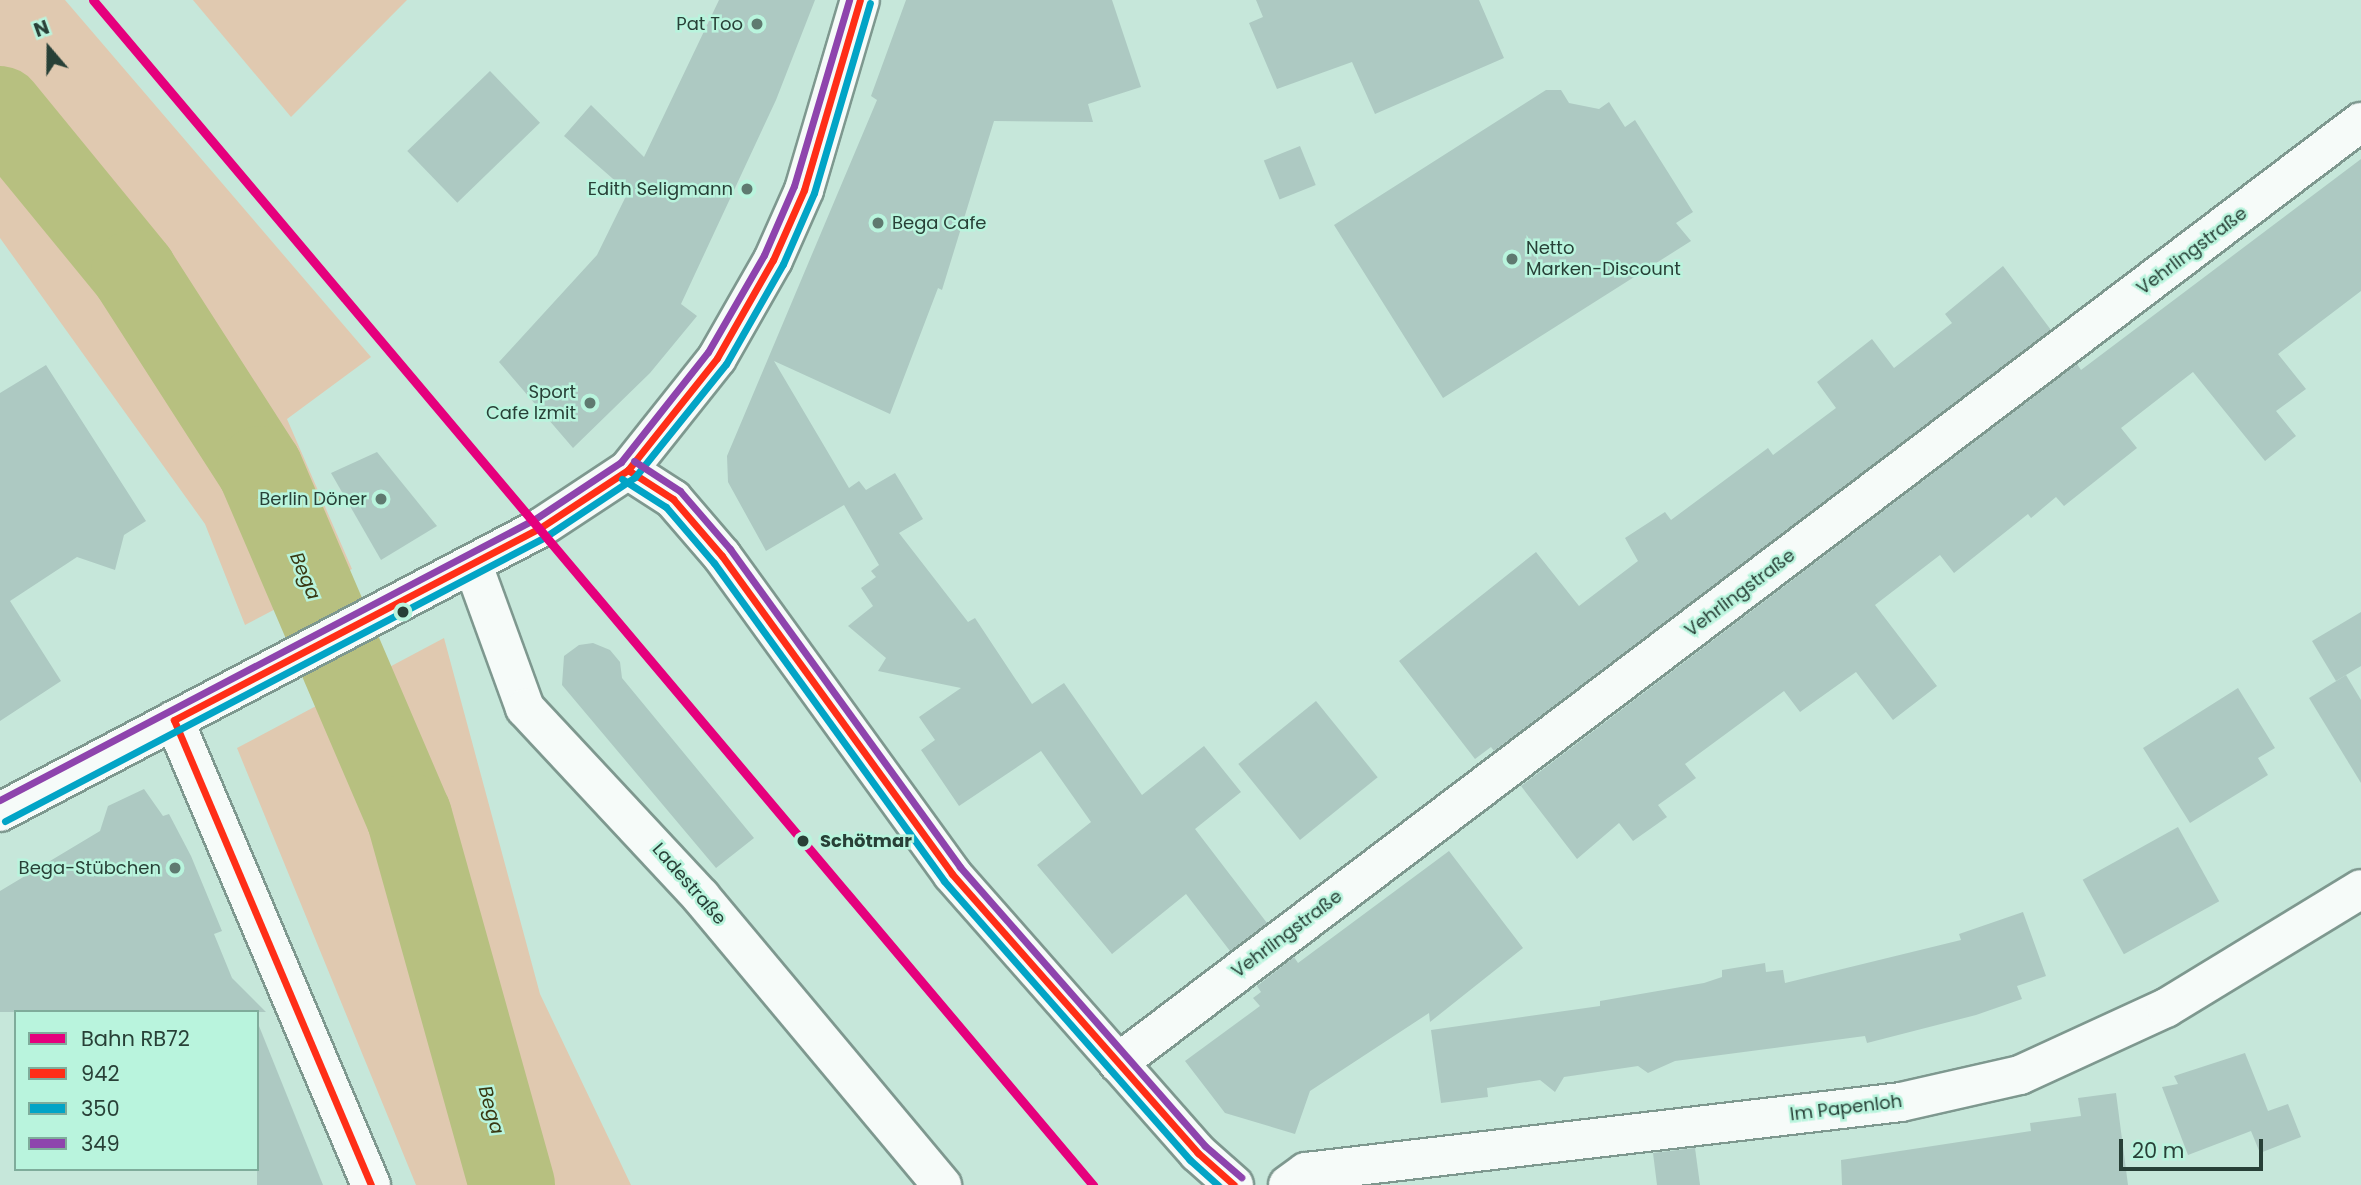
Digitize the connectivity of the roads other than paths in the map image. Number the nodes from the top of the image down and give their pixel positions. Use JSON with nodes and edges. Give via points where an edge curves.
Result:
{"nodes":[{"id":1,"x":860,"y":0,"type":"edge"},
{"id":2,"x":2361,"y":122,"type":"edge"},
{"id":3,"x":628,"y":470,"type":"junction"},
{"id":4,"x":473,"y":565,"type":"junction"},
{"id":5,"x":174,"y":720,"type":"junction"},
{"id":6,"x":0,"y":812,"type":"edge"},
{"id":7,"x":2361,"y":889,"type":"edge"},
{"id":8,"x":1118,"y":1063,"type":"junction"},
{"id":9,"x":372,"y":1185,"type":"edge"},
{"id":10,"x":942,"y":1185,"type":"edge"},
{"id":11,"x":1234,"y":1185,"type":"edge"},
{"id":12,"x":1288,"y":1185,"type":"edge"}],
"edges":[{"from":1,"to":3,"type":"street","via":[[804,190],[773,260],[717,358]]},
{"from":2,"to":8,"type":"street","name":"Vehrlingstraße"},
{"from":3,"to":4,"type":"street","via":[[580,505]]},
{"from":3,"to":8,"type":"street","via":[[673,499],[722,556],[952,874]]},
{"from":4,"to":5,"type":"street"},
{"from":4,"to":10,"type":"street","name":"Ladestraße","via":[[525,708],[710,907]]},
{"from":5,"to":6,"type":"street"},
{"from":5,"to":9,"type":"street"},
{"from":7,"to":12,"type":"street","name":"Im Papenloh","via":[[2166,1008],[2020,1075],[1901,1102],[1306,1172]]},
{"from":8,"to":11,"type":"street","via":[[1198,1153]]}]}
